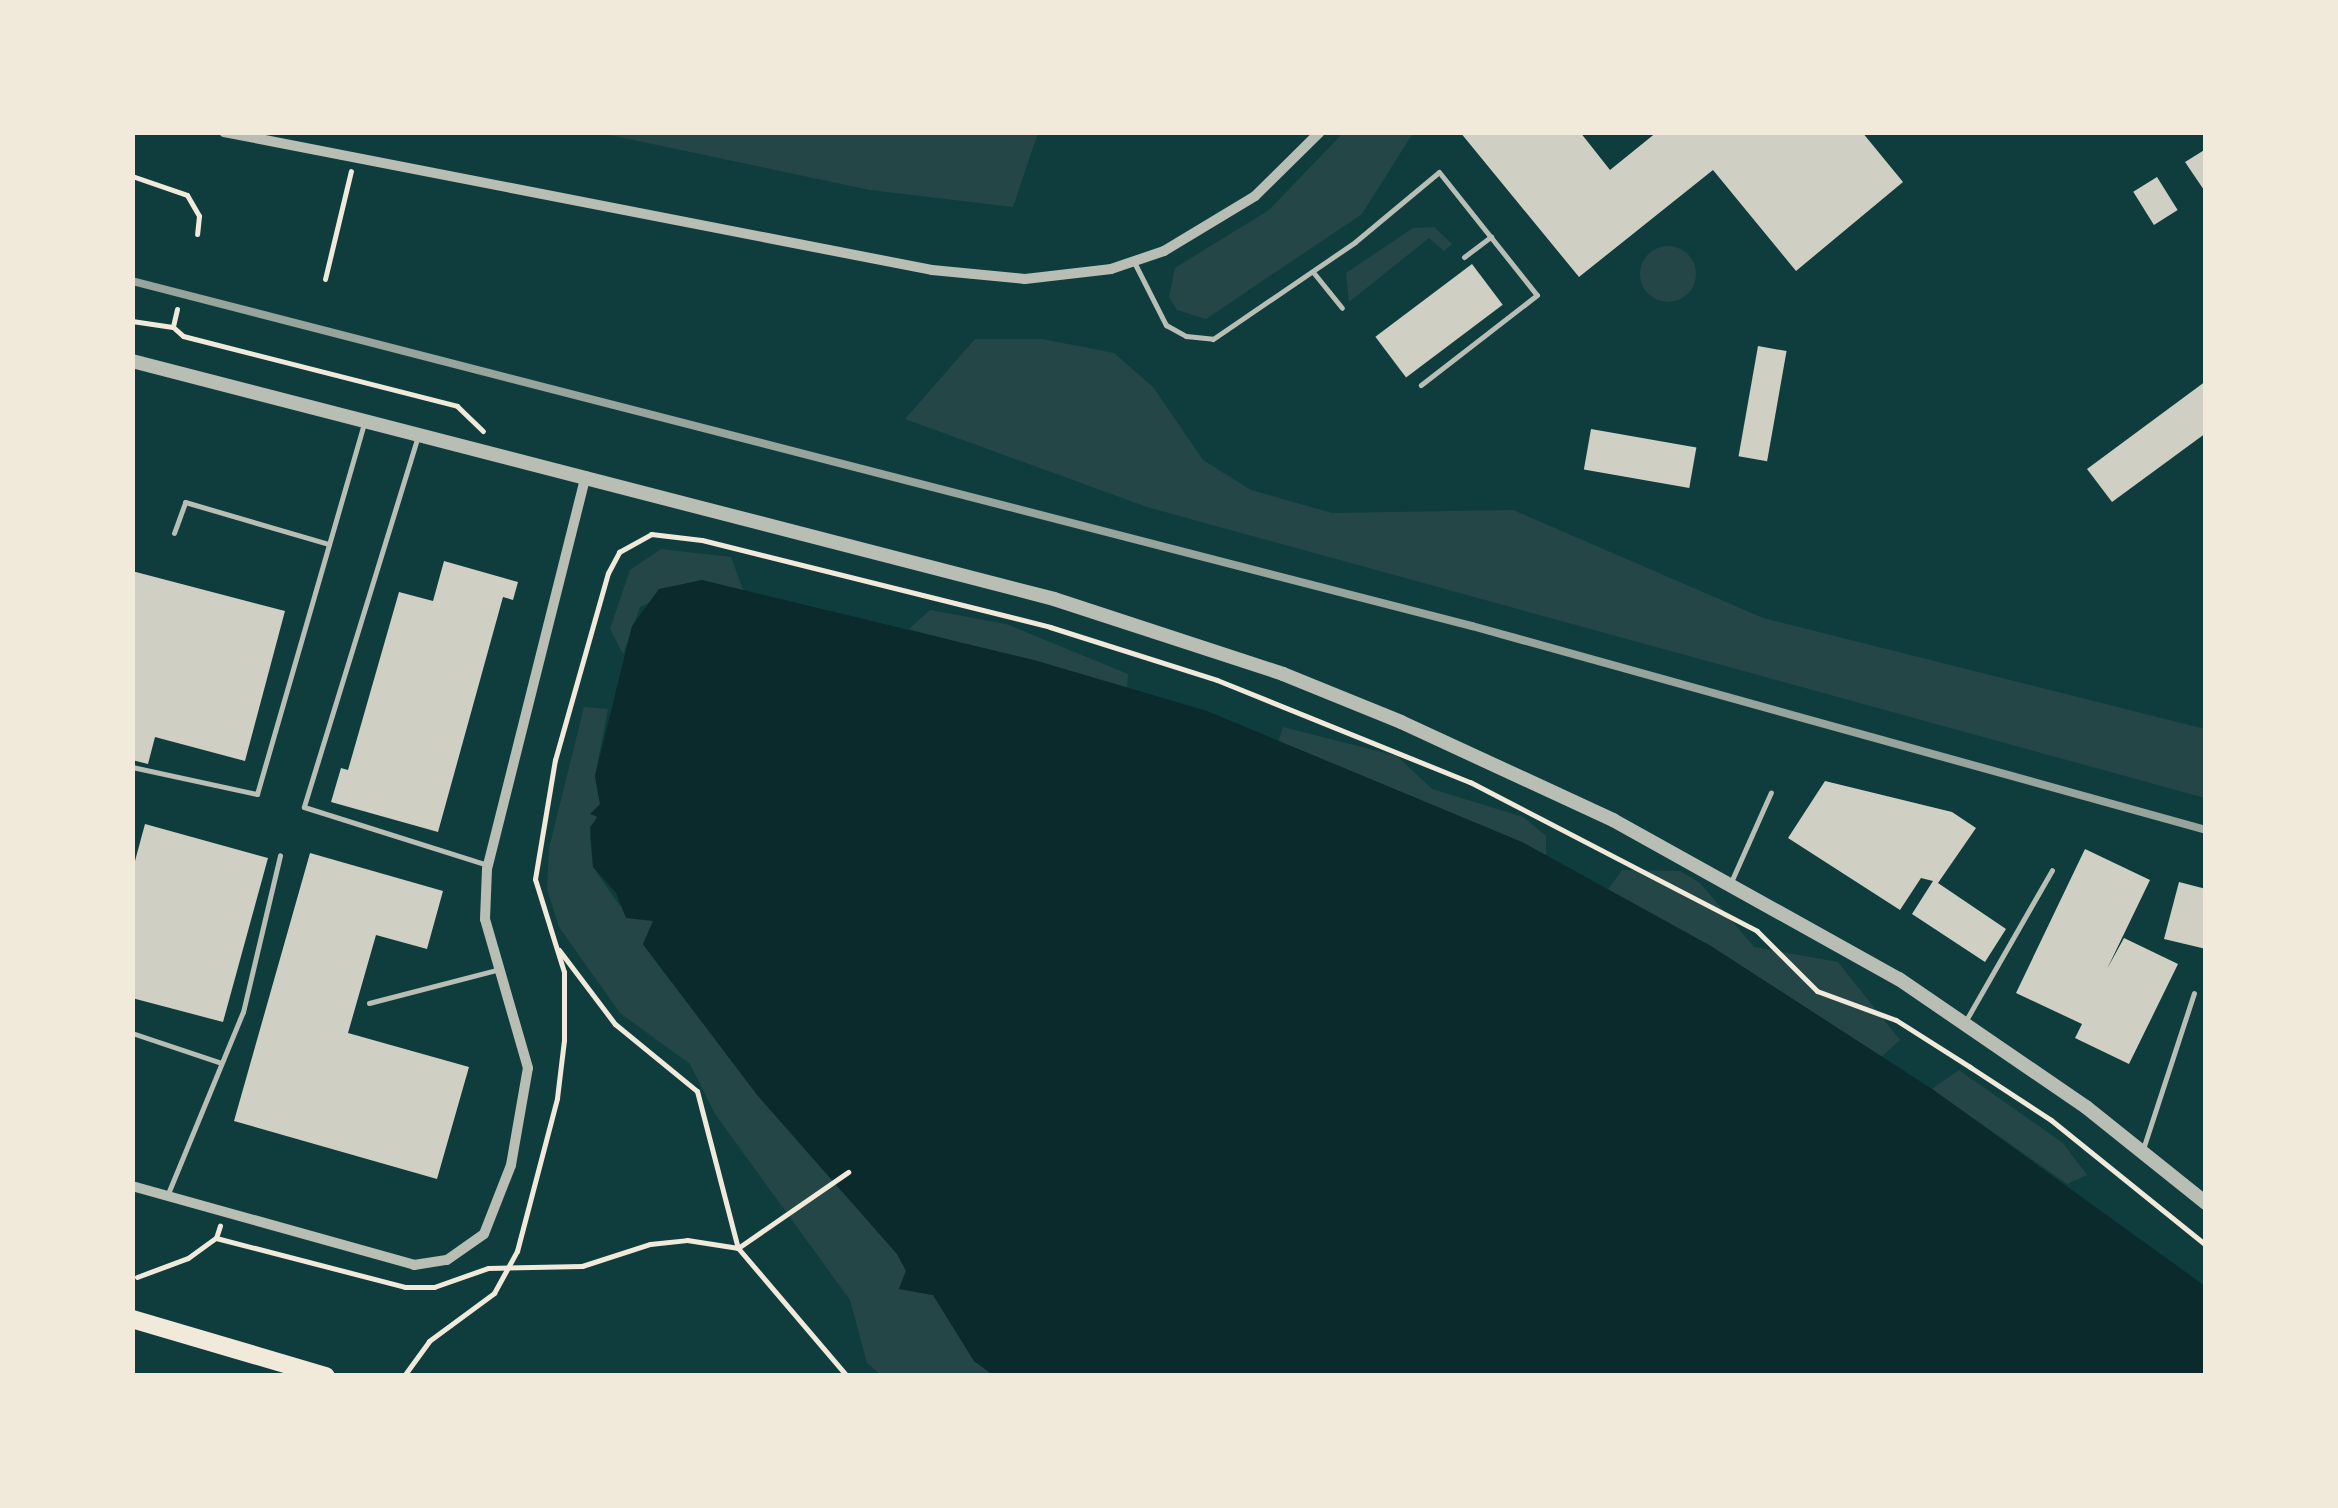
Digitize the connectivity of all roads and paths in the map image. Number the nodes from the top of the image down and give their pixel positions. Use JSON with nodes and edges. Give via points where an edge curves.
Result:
{"nodes":[{"id":1,"x":224,"y":132,"type":"edge"},
{"id":2,"x":1320,"y":132,"type":"edge"},
{"id":3,"x":354,"y":158,"type":"junction"},
{"id":4,"x":132,"y":176,"type":"edge"},
{"id":5,"x":196,"y":234,"type":"dead end"},
{"id":6,"x":1491,"y":236,"type":"junction"},
{"id":7,"x":1464,"y":257,"type":"dead end"},
{"id":8,"x":1134,"y":262,"type":"junction"},
{"id":9,"x":1314,"y":272,"type":"junction"},
{"id":10,"x":326,"y":280,"type":"dead end"},
{"id":11,"x":1342,"y":308,"type":"dead end"},
{"id":12,"x":177,"y":309,"type":"dead end"},
{"id":13,"x":132,"y":321,"type":"edge"},
{"id":14,"x":174,"y":327,"type":"junction"},
{"id":15,"x":132,"y":361,"type":"edge"},
{"id":16,"x":1421,"y":385,"type":"dead end"},
{"id":17,"x":365,"y":421,"type":"junction"},
{"id":18,"x":485,"y":433,"type":"dead end"},
{"id":19,"x":418,"y":434,"type":"junction"},
{"id":20,"x":586,"y":476,"type":"junction"},
{"id":21,"x":174,"y":533,"type":"dead end"},
{"id":22,"x":330,"y":544,"type":"junction"},
{"id":23,"x":132,"y":767,"type":"edge"},
{"id":24,"x":1772,"y":792,"type":"dead end"},
{"id":25,"x":280,"y":855,"type":"dead end"},
{"id":26,"x":488,"y":866,"type":"junction"},
{"id":27,"x":2052,"y":870,"type":"dead end"},
{"id":28,"x":1731,"y":882,"type":"junction"},
{"id":29,"x":557,"y":948,"type":"junction"},
{"id":30,"x":497,"y":970,"type":"junction"},
{"id":31,"x":2194,"y":993,"type":"dead end"},
{"id":32,"x":369,"y":1003,"type":"dead end"},
{"id":33,"x":1965,"y":1022,"type":"junction"},
{"id":34,"x":132,"y":1033,"type":"edge"},
{"id":35,"x":222,"y":1063,"type":"junction"},
{"id":36,"x":2142,"y":1152,"type":"junction"},
{"id":37,"x":848,"y":1172,"type":"dead end"},
{"id":38,"x":132,"y":1186,"type":"edge"},
{"id":39,"x":167,"y":1196,"type":"junction"},
{"id":40,"x":2206,"y":1204,"type":"edge"},
{"id":41,"x":225,"y":1212,"type":"junction"},
{"id":42,"x":2206,"y":1244,"type":"edge"},
{"id":43,"x":738,"y":1248,"type":"junction"},
{"id":44,"x":510,"y":1265,"type":"junction"},
{"id":45,"x":137,"y":1277,"type":"dead end"},
{"id":46,"x":132,"y":1319,"type":"edge"},
{"id":47,"x":406,"y":1373,"type":"dead end"},
{"id":48,"x":326,"y":1376,"type":"edge"},
{"id":49,"x":847,"y":1376,"type":"edge"}],
"edges":[{"from":1,"to":3,"type":"street"},
{"from":2,"to":8,"type":"street","via":[[1233,212]]},
{"from":3,"to":8,"type":"street","via":[[966,275],[1055,277]]},
{"from":3,"to":10,"type":"path"},
{"from":4,"to":5,"type":"path","via":[[188,195],[199,216]]},
{"from":6,"to":7,"type":"lane"},
{"from":6,"to":9,"type":"lane","via":[[1440,172]]},
{"from":6,"to":16,"type":"lane","via":[[1537,295]]},
{"from":8,"to":9,"type":"lane","via":[[1166,325],[1213,339]]},
{"from":9,"to":11,"type":"lane"},
{"from":12,"to":14,"type":"path"},
{"from":13,"to":14,"type":"path"},
{"from":14,"to":18,"type":"path","via":[[183,336],[457,406]]},
{"from":15,"to":17,"type":"street"},
{"from":17,"to":19,"type":"street"},
{"from":17,"to":22,"type":"lane"},
{"from":19,"to":20,"type":"street"},
{"from":19,"to":26,"type":"lane","via":[[304,807]]},
{"from":20,"to":26,"type":"street"},
{"from":20,"to":28,"type":"street","via":[[1054,599],[1282,674],[1508,770]]},
{"from":21,"to":22,"type":"lane","via":[[186,502]]},
{"from":22,"to":23,"type":"lane","via":[[257,794]]},
{"from":24,"to":28,"type":"lane"},
{"from":25,"to":35,"type":"lane","via":[[242,1012]]},
{"from":26,"to":30,"type":"street","via":[[486,920]]},
{"from":27,"to":33,"type":"lane"},
{"from":28,"to":33,"type":"street"},
{"from":29,"to":42,"type":"path","via":[[535,879],[555,760],[596,608],[619,552],[651,534],[673,535],[1050,627],[1217,680],[1470,782],[1758,930],[1817,990],[1896,1020],[1970,1067],[2050,1120]]},
{"from":29,"to":43,"type":"path","via":[[615,1024],[697,1091]]},
{"from":29,"to":44,"type":"path","via":[[566,990],[557,1098]]},
{"from":30,"to":32,"type":"lane"},
{"from":30,"to":41,"type":"street","via":[[523,1040],[528,1100],[496,1214],[467,1249],[414,1266]]},
{"from":31,"to":36,"type":"lane"},
{"from":33,"to":36,"type":"street"},
{"from":34,"to":35,"type":"lane"},
{"from":35,"to":39,"type":"lane"},
{"from":36,"to":40,"type":"street"},
{"from":37,"to":43,"type":"path"},
{"from":38,"to":39,"type":"street"},
{"from":39,"to":41,"type":"street"},
{"from":41,"to":45,"type":"path","via":[[216,1238],[169,1267]]},
{"from":43,"to":44,"type":"path","via":[[687,1240],[650,1244],[582,1266]]},
{"from":43,"to":49,"type":"path"},
{"from":44,"to":47,"type":"path","via":[[494,1292],[428,1340]]},
{"from":46,"to":48,"type":"main road"}]}
